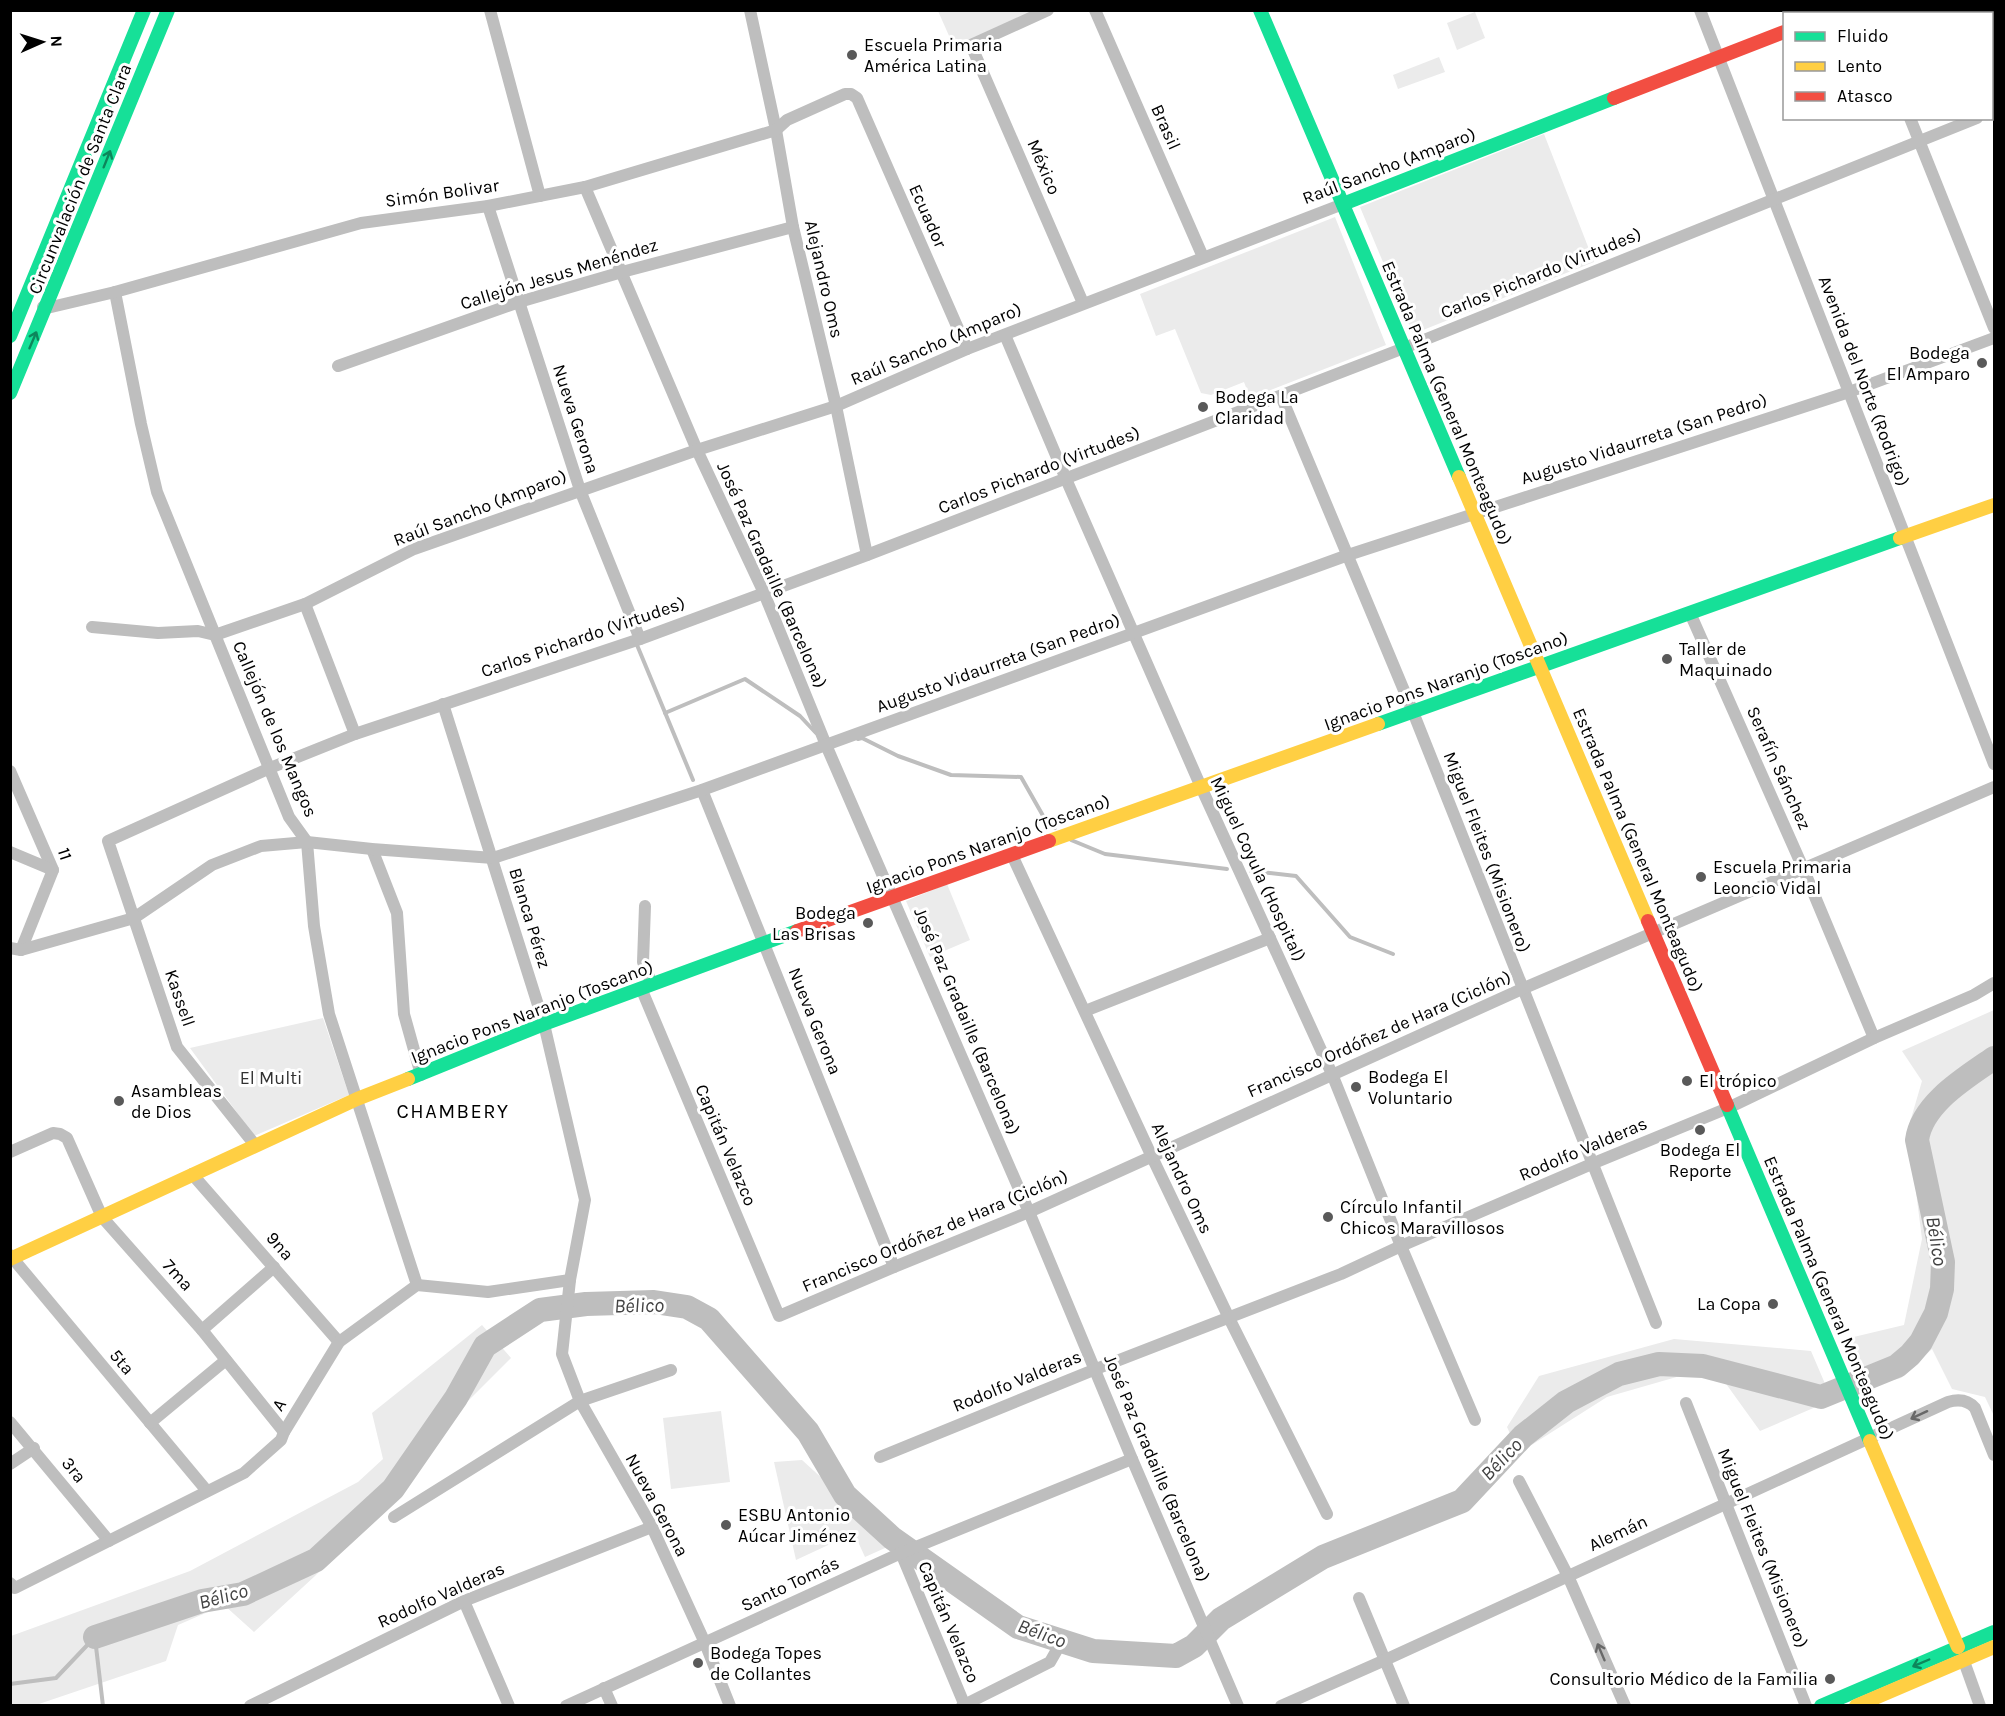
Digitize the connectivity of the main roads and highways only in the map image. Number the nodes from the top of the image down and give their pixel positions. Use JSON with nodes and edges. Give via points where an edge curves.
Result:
{"nodes":[{"id":1,"x":144,"y":10,"type":"edge"},
{"id":2,"x":168,"y":10,"type":"edge"},
{"id":3,"x":1260,"y":10,"type":"edge"},
{"id":4,"x":1783,"y":33,"type":"edge"},
{"id":5,"x":1343,"y":204,"type":"junction"},
{"id":6,"x":10,"y":336,"type":"edge"},
{"id":7,"x":10,"y":393,"type":"edge"},
{"id":8,"x":1995,"y":505,"type":"edge"},
{"id":9,"x":1540,"y":667,"type":"junction"},
{"id":10,"x":11,"y":1257,"type":"edge"},
{"id":11,"x":1995,"y":1632,"type":"edge"},
{"id":12,"x":1995,"y":1647,"type":"edge"},
{"id":13,"x":1961,"y":1653,"type":"junction"},
{"id":14,"x":1821,"y":1706,"type":"edge"},
{"id":15,"x":1856,"y":1706,"type":"edge"}],
"edges":[{"from":1,"to":6,"type":"main road","name":"Circunvalación de Santa Clara"},
{"from":7,"to":2,"type":"main road","name":"Circunvalación de Santa Clara","one_way":true},
{"from":3,"to":5,"type":"main road","name":"Estrada Palma (General Monteagudo)"},
{"from":4,"to":5,"type":"main road","name":"Raúl Sancho (Amparo)"},
{"from":5,"to":9,"type":"main road","name":"Estrada Palma (General Monteagudo)"},
{"from":8,"to":9,"type":"main road","name":"Ignacio Pons Naranjo (Toscano)"},
{"from":9,"to":10,"type":"main road","name":"Ignacio Pons Naranjo (Toscano)","via":[[544,1024],[357,1099]]},
{"from":9,"to":13,"type":"main road","name":"Estrada Palma (General Monteagudo)"},
{"from":11,"to":13,"type":"main road"},
{"from":12,"to":13,"type":"main road"},
{"from":13,"to":14,"type":"main road","one_way":true},
{"from":13,"to":15,"type":"main road"}]}
